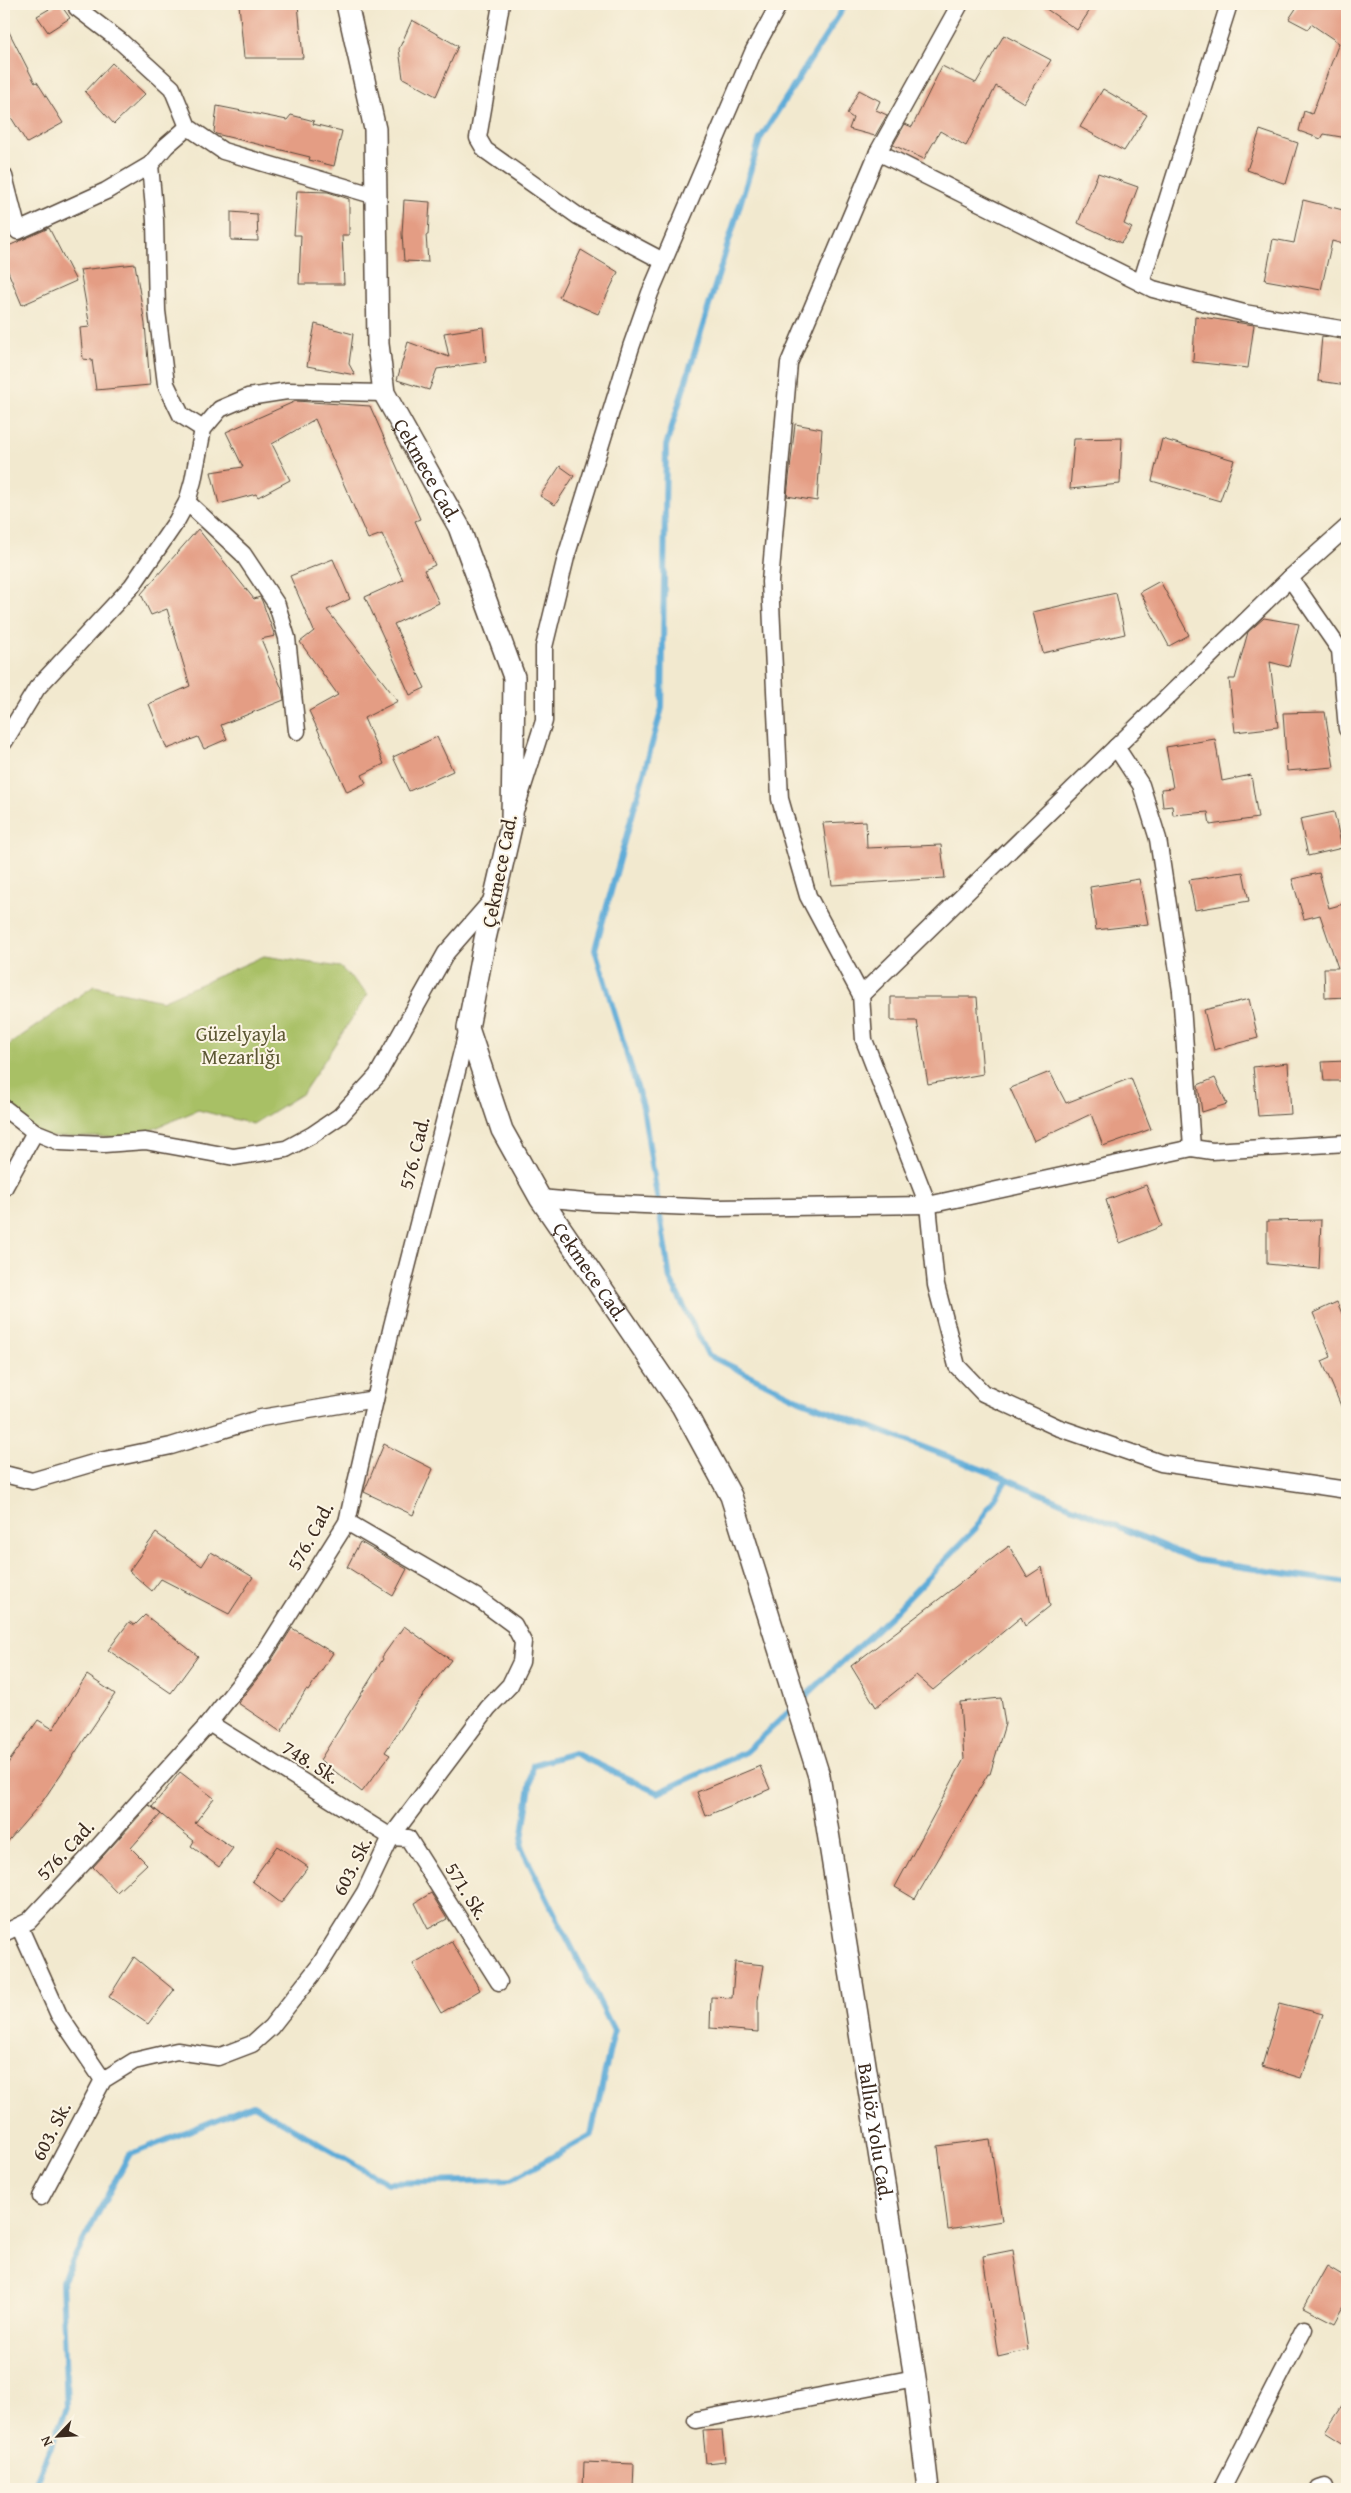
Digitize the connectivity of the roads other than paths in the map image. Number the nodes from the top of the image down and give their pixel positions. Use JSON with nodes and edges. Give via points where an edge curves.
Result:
{"nodes":[{"id":1,"x":347,"y":4,"type":"edge"},
{"id":2,"x":501,"y":4,"type":"edge"},
{"id":3,"x":779,"y":4,"type":"edge"},
{"id":4,"x":960,"y":4,"type":"edge"},
{"id":5,"x":1229,"y":4,"type":"edge"},
{"id":6,"x":77,"y":8,"type":"dead end"},
{"id":7,"x":188,"y":127,"type":"junction"},
{"id":8,"x":878,"y":152,"type":"junction"},
{"id":9,"x":150,"y":165,"type":"junction"},
{"id":10,"x":4,"y":176,"type":"edge"},
{"id":11,"x":376,"y":196,"type":"junction"},
{"id":12,"x":663,"y":261,"type":"junction"},
{"id":13,"x":1141,"y":283,"type":"junction"},
{"id":14,"x":1347,"y":330,"type":"edge"},
{"id":15,"x":384,"y":392,"type":"junction"},
{"id":16,"x":202,"y":429,"type":"junction"},
{"id":17,"x":187,"y":502,"type":"junction"},
{"id":18,"x":1347,"y":527,"type":"edge"},
{"id":19,"x":1290,"y":578,"type":"junction"},
{"id":20,"x":1347,"y":729,"type":"edge"},
{"id":21,"x":297,"y":730,"type":"dead end"},
{"id":22,"x":4,"y":742,"type":"edge"},
{"id":23,"x":1116,"y":747,"type":"junction"},
{"id":24,"x":512,"y":822,"type":"junction"},
{"id":25,"x":494,"y":898,"type":"junction"},
{"id":26,"x":861,"y":995,"type":"junction"},
{"id":27,"x":468,"y":1028,"type":"junction"},
{"id":28,"x":4,"y":1108,"type":"edge"},
{"id":29,"x":35,"y":1132,"type":"junction"},
{"id":30,"x":1347,"y":1143,"type":"edge"},
{"id":31,"x":1192,"y":1148,"type":"junction"},
{"id":32,"x":4,"y":1188,"type":"edge"},
{"id":33,"x":540,"y":1198,"type":"junction"},
{"id":34,"x":928,"y":1205,"type":"junction"},
{"id":35,"x":375,"y":1399,"type":"junction"},
{"id":36,"x":4,"y":1474,"type":"edge"},
{"id":37,"x":1347,"y":1490,"type":"edge"},
{"id":38,"x":348,"y":1522,"type":"junction"},
{"id":39,"x":209,"y":1723,"type":"junction"},
{"id":40,"x":818,"y":1776,"type":"joint"},
{"id":41,"x":391,"y":1837,"type":"junction"},
{"id":42,"x":19,"y":1926,"type":"junction"},
{"id":43,"x":4,"y":1933,"type":"edge"},
{"id":44,"x":499,"y":1982,"type":"dead end"},
{"id":45,"x":103,"y":2080,"type":"junction"},
{"id":46,"x":41,"y":2197,"type":"dead end"},
{"id":47,"x":1304,"y":2329,"type":"dead end"},
{"id":48,"x":915,"y":2378,"type":"junction"},
{"id":49,"x":696,"y":2420,"type":"dead end"},
{"id":50,"x":928,"y":2489,"type":"edge"},
{"id":51,"x":1222,"y":2489,"type":"edge"}],
"edges":[{"from":1,"to":11,"type":"street","name":"Çekmece Cad.","via":[[375,129]]},
{"from":2,"to":12,"type":"street","via":[[478,138],[485,150],[578,216]]},
{"from":3,"to":12,"type":"street","via":[[754,50]]},
{"from":4,"to":8,"type":"street"},
{"from":5,"to":13,"type":"street"},
{"from":6,"to":7,"type":"street","via":[[119,40],[172,88]]},
{"from":7,"to":9,"type":"street"},
{"from":7,"to":11,"type":"street","via":[[223,151]]},
{"from":8,"to":13,"type":"street"},
{"from":8,"to":26,"type":"street","via":[[790,363],[770,582],[780,799],[808,896]]},
{"from":9,"to":10,"type":"street","via":[[106,191],[18,231]]},
{"from":9,"to":16,"type":"street","via":[[158,311],[166,384],[181,415]]},
{"from":11,"to":15,"type":"street","name":"Çekmece Cad.","via":[[378,344]]},
{"from":12,"to":24,"type":"street","via":[[631,347],[566,557],[544,648],[544,721]]},
{"from":13,"to":14,"type":"street","via":[[1244,313]]},
{"from":15,"to":16,"type":"street","via":[[287,390],[248,397],[220,409]]},
{"from":15,"to":24,"type":"street","name":"Çekmece Cad.","via":[[459,527],[514,677]]},
{"from":16,"to":17,"type":"street"},
{"from":17,"to":21,"type":"street","via":[[243,554],[277,605],[286,638]]},
{"from":17,"to":22,"type":"street","via":[[132,586],[38,688]]},
{"from":18,"to":19,"type":"street"},
{"from":19,"to":20,"type":"street","via":[[1340,650]]},
{"from":19,"to":23,"type":"street"},
{"from":23,"to":26,"type":"street"},
{"from":23,"to":31,"type":"street","via":[[1141,785],[1158,839],[1181,991]]},
{"from":24,"to":25,"type":"street","name":"Çekmece Cad."},
{"from":25,"to":27,"type":"street","name":"Çekmece Cad."},
{"from":25,"to":29,"type":"street","via":[[446,953],[377,1076],[340,1116],[286,1149],[234,1157],[145,1141],[104,1144],[60,1142]]},
{"from":26,"to":34,"type":"street","via":[[864,1040]]},
{"from":27,"to":33,"type":"street","name":"Çekmece Cad.","via":[[502,1130]]},
{"from":27,"to":35,"type":"street","name":"576. Cad."},
{"from":28,"to":29,"type":"street"},
{"from":29,"to":32,"type":"street"},
{"from":30,"to":31,"type":"street","via":[[1212,1151]]},
{"from":31,"to":34,"type":"street"},
{"from":33,"to":34,"type":"street","via":[[596,1204],[717,1208]]},
{"from":33,"to":40,"type":"street","name":"Çekmece Cad.","via":[[682,1406],[731,1496]]},
{"from":34,"to":37,"type":"street","via":[[936,1285],[948,1338],[957,1366],[983,1393],[1057,1427],[1161,1463]]},
{"from":35,"to":36,"type":"street","via":[[261,1418],[171,1446],[100,1461],[32,1481]]},
{"from":35,"to":38,"type":"street","name":"576. Cad."},
{"from":38,"to":39,"type":"street","name":"576. Cad.","via":[[263,1655]]},
{"from":38,"to":41,"type":"street","name":"603. Sk.","via":[[476,1597],[514,1625],[523,1642],[521,1662],[510,1685],[488,1708]]},
{"from":39,"to":41,"type":"street","name":"748. Sk."},
{"from":39,"to":42,"type":"street","name":"576. Cad.","via":[[100,1846],[29,1921]]},
{"from":40,"to":48,"type":"street","name":"Ballıöz Yolu Cad."},
{"from":41,"to":44,"type":"street","name":"571. Sk.","via":[[408,1838]]},
{"from":41,"to":45,"type":"street","name":"603. Sk.","via":[[365,1892],[319,1966],[271,2027],[252,2044],[218,2057],[177,2051],[134,2061]]},
{"from":42,"to":43,"type":"street","name":"576. Cad."},
{"from":42,"to":45,"type":"street","via":[[59,2015]]},
{"from":45,"to":46,"type":"street","name":"603. Sk."},
{"from":47,"to":51,"type":"street"},
{"from":48,"to":49,"type":"street"},
{"from":48,"to":50,"type":"street","name":"Ballıöz Yolu Cad."}]}
